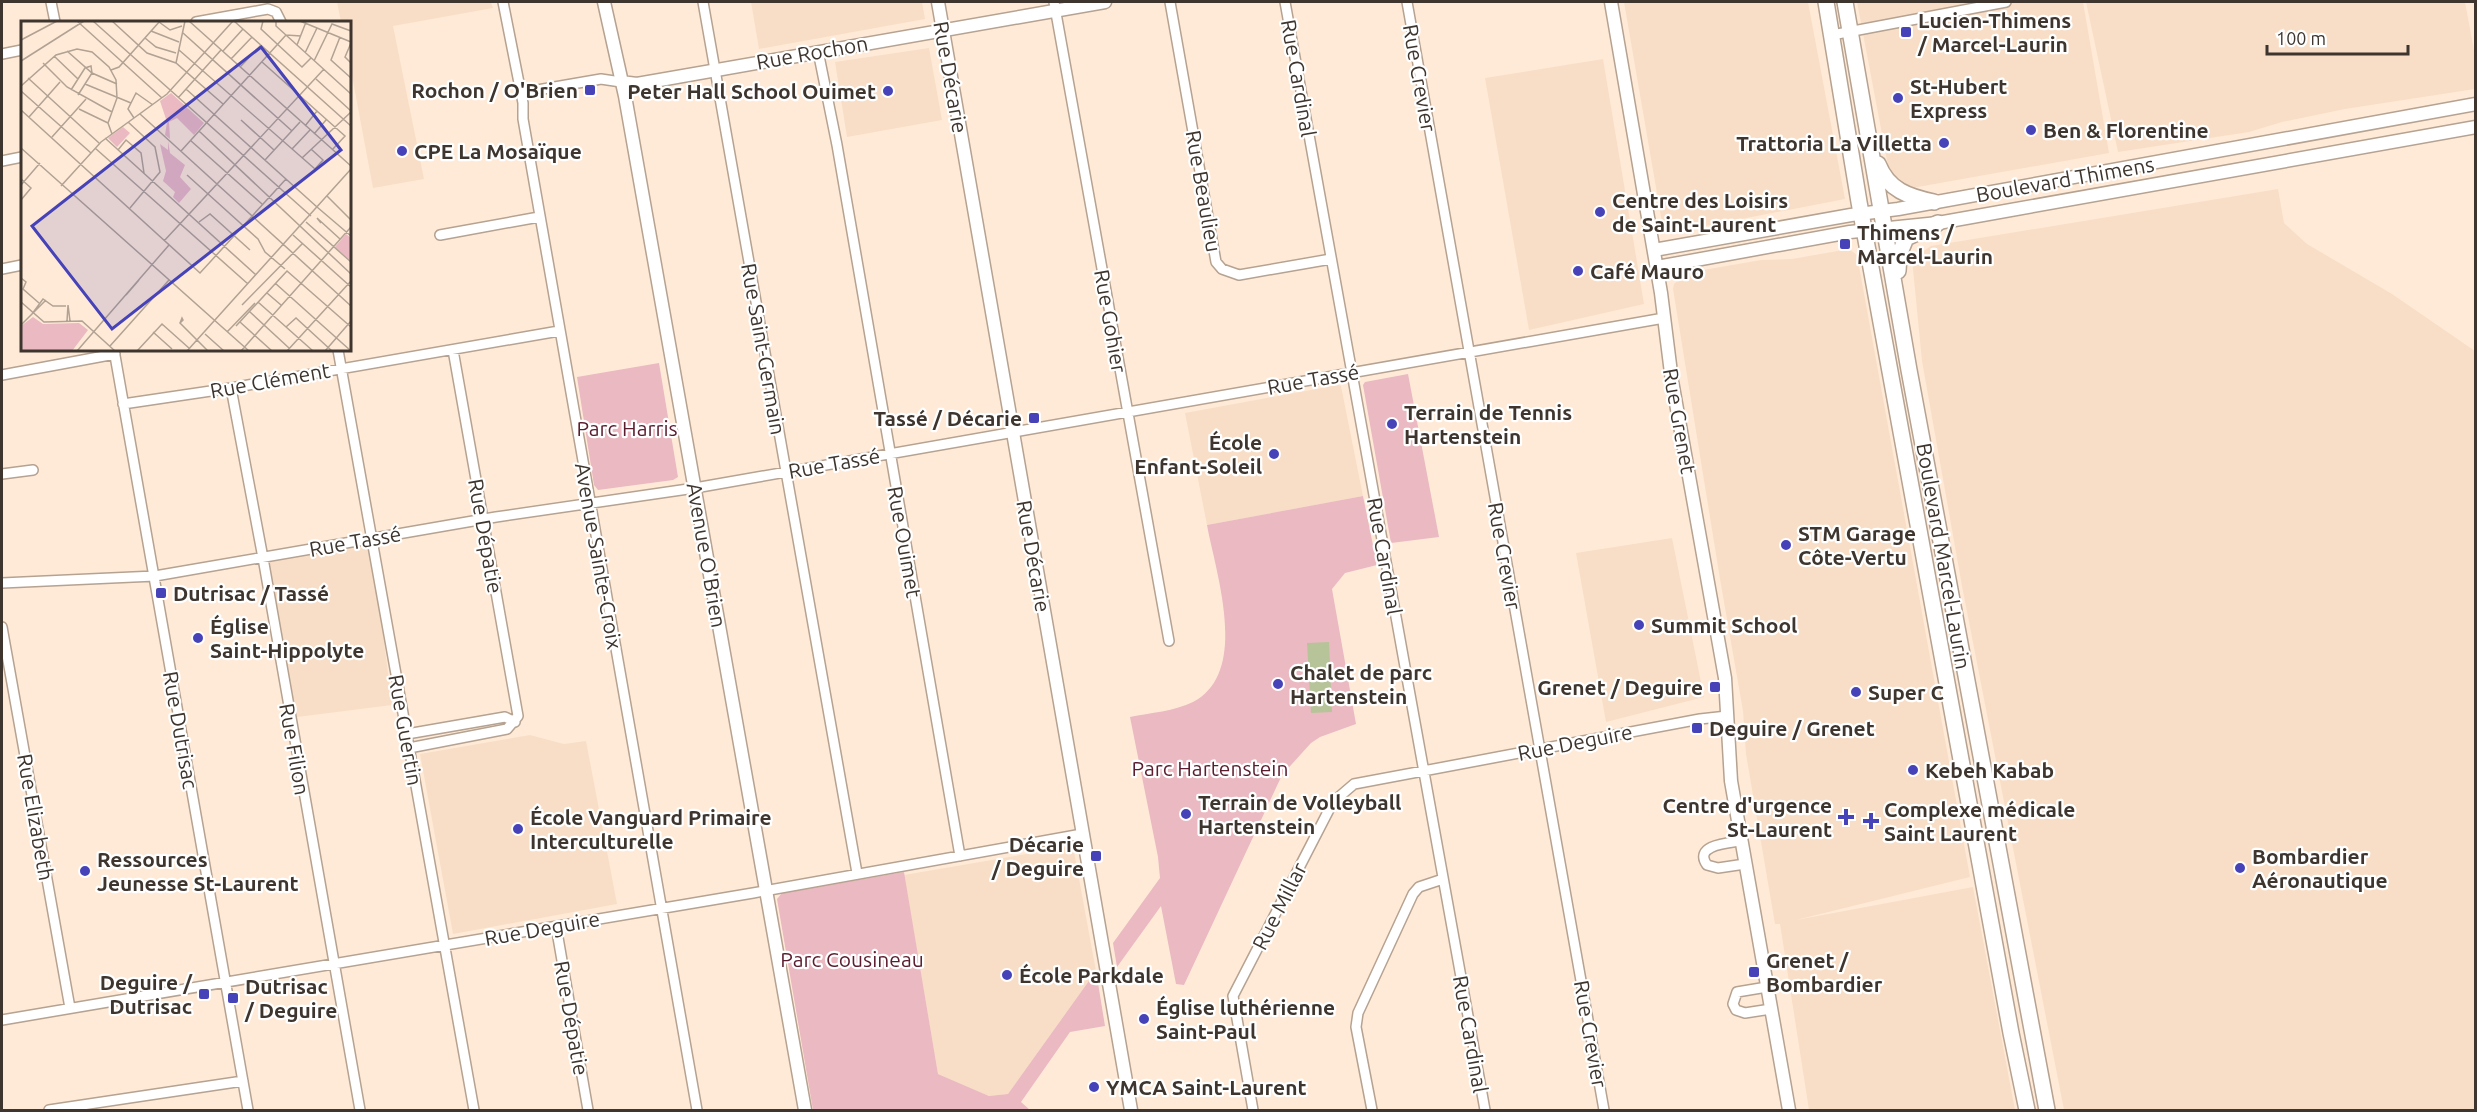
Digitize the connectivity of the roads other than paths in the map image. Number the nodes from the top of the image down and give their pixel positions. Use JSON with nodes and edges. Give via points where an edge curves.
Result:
{"nodes":[{"id":1,"x":51,"y":2,"type":"edge"},
{"id":2,"x":503,"y":2,"type":"edge"},
{"id":3,"x":604,"y":2,"type":"edge"},
{"id":4,"x":703,"y":2,"type":"edge"},
{"id":5,"x":938,"y":2,"type":"edge"},
{"id":6,"x":1105,"y":2,"type":"edge"},
{"id":7,"x":1170,"y":2,"type":"edge"},
{"id":8,"x":1285,"y":2,"type":"edge"},
{"id":9,"x":1407,"y":2,"type":"edge"},
{"id":10,"x":1611,"y":2,"type":"edge"},
{"id":11,"x":1826,"y":2,"type":"edge"},
{"id":12,"x":1845,"y":2,"type":"edge"},
{"id":13,"x":2007,"y":2,"type":"edge"},
{"id":14,"x":1054,"y":6,"type":"edge"},
{"id":15,"x":55,"y":21,"type":"edge"},
{"id":16,"x":202,"y":21,"type":"edge"},
{"id":17,"x":280,"y":21,"type":"edge"},
{"id":18,"x":943,"y":30,"type":"junction"},
{"id":19,"x":1850,"y":31,"type":"junction"},
{"id":20,"x":1832,"y":35,"type":"junction"},
{"id":21,"x":21,"y":50,"type":"edge"},
{"id":22,"x":818,"y":51,"type":"junction"},
{"id":23,"x":2,"y":54,"type":"edge"},
{"id":24,"x":715,"y":69,"type":"junction"},
{"id":25,"x":621,"y":82,"type":"junction"},
{"id":26,"x":520,"y":93,"type":"junction"},
{"id":27,"x":2475,"y":104,"type":"edge"},
{"id":28,"x":2475,"y":127,"type":"edge"},
{"id":29,"x":1869,"y":138,"type":"junction"},
{"id":30,"x":21,"y":158,"type":"edge"},
{"id":31,"x":2,"y":161,"type":"edge"},
{"id":32,"x":1934,"y":202,"type":"junction"},
{"id":33,"x":1881,"y":212,"type":"junction"},
{"id":34,"x":1862,"y":214,"type":"junction"},
{"id":35,"x":539,"y":217,"type":"junction"},
{"id":36,"x":1938,"y":223,"type":"junction"},
{"id":37,"x":1884,"y":228,"type":"junction"},
{"id":38,"x":1864,"y":230,"type":"junction"},
{"id":39,"x":440,"y":236,"type":"dead end"},
{"id":40,"x":1654,"y":250,"type":"junction"},
{"id":41,"x":1331,"y":259,"type":"junction"},
{"id":42,"x":21,"y":265,"type":"edge"},
{"id":43,"x":1657,"y":267,"type":"junction"},
{"id":44,"x":2,"y":269,"type":"edge"},
{"id":45,"x":1898,"y":301,"type":"junction"},
{"id":46,"x":1664,"y":318,"type":"junction"},
{"id":47,"x":559,"y":331,"type":"junction"},
{"id":48,"x":453,"y":350,"type":"junction"},
{"id":49,"x":338,"y":351,"type":"edge"},
{"id":50,"x":115,"y":352,"type":"edge"},
{"id":51,"x":1468,"y":352,"type":"junction"},
{"id":52,"x":341,"y":368,"type":"junction"},
{"id":53,"x":1351,"y":372,"type":"junction"},
{"id":54,"x":2,"y":375,"type":"edge"},
{"id":55,"x":231,"y":388,"type":"junction"},
{"id":56,"x":123,"y":404,"type":"junction"},
{"id":57,"x":1128,"y":412,"type":"junction"},
{"id":58,"x":1013,"y":431,"type":"junction"},
{"id":59,"x":890,"y":454,"type":"junction"},
{"id":60,"x":33,"y":470,"type":"dead end"},
{"id":61,"x":786,"y":472,"type":"junction"},
{"id":62,"x":2,"y":474,"type":"edge"},
{"id":63,"x":695,"y":488,"type":"junction"},
{"id":64,"x":589,"y":502,"type":"junction"},
{"id":65,"x":483,"y":519,"type":"junction"},
{"id":66,"x":371,"y":538,"type":"junction"},
{"id":67,"x":1943,"y":549,"type":"junction"},
{"id":68,"x":1923,"y":553,"type":"junction"},
{"id":69,"x":263,"y":558,"type":"junction"},
{"id":70,"x":154,"y":576,"type":"junction"},
{"id":71,"x":2,"y":583,"type":"edge"},
{"id":72,"x":2,"y":627,"type":"edge"},
{"id":73,"x":1169,"y":641,"type":"dead end"},
{"id":74,"x":1727,"y":716,"type":"junction"},
{"id":75,"x":515,"y":722,"type":"junction"},
{"id":76,"x":459,"y":726,"type":"junction"},
{"id":77,"x":407,"y":734,"type":"junction"},
{"id":78,"x":461,"y":737,"type":"junction"},
{"id":79,"x":409,"y":748,"type":"junction"},
{"id":80,"x":1540,"y":748,"type":"junction"},
{"id":81,"x":1424,"y":771,"type":"junction"},
{"id":82,"x":1082,"y":834,"type":"junction"},
{"id":83,"x":1741,"y":841,"type":"junction"},
{"id":84,"x":960,"y":856,"type":"junction"},
{"id":85,"x":1745,"y":864,"type":"junction"},
{"id":86,"x":857,"y":873,"type":"junction"},
{"id":87,"x":1443,"y":879,"type":"junction"},
{"id":88,"x":766,"y":890,"type":"junction"},
{"id":89,"x":660,"y":907,"type":"junction"},
{"id":90,"x":556,"y":926,"type":"junction"},
{"id":91,"x":443,"y":945,"type":"junction"},
{"id":92,"x":333,"y":964,"type":"junction"},
{"id":93,"x":225,"y":981,"type":"junction"},
{"id":94,"x":1767,"y":987,"type":"junction"},
{"id":95,"x":70,"y":1008,"type":"junction"},
{"id":96,"x":1771,"y":1009,"type":"junction"},
{"id":97,"x":2,"y":1020,"type":"edge"},
{"id":98,"x":243,"y":1081,"type":"junction"},
{"id":99,"x":50,"y":1110,"type":"edge"},
{"id":100,"x":248,"y":1110,"type":"edge"},
{"id":101,"x":360,"y":1110,"type":"edge"},
{"id":102,"x":474,"y":1110,"type":"edge"},
{"id":103,"x":588,"y":1110,"type":"edge"},
{"id":104,"x":697,"y":1110,"type":"edge"},
{"id":105,"x":805,"y":1110,"type":"edge"},
{"id":106,"x":1131,"y":1110,"type":"edge"},
{"id":107,"x":1253,"y":1110,"type":"edge"},
{"id":108,"x":1372,"y":1110,"type":"edge"},
{"id":109,"x":1485,"y":1110,"type":"edge"},
{"id":110,"x":1604,"y":1110,"type":"edge"},
{"id":111,"x":1789,"y":1110,"type":"edge"},
{"id":112,"x":2027,"y":1110,"type":"edge"},
{"id":113,"x":2047,"y":1110,"type":"edge"}],
"edges":[{"from":1,"to":15,"type":"street"},
{"from":2,"to":26,"type":"street","name":"Avenue Sainte-Croix"},
{"from":3,"to":25,"type":"street","name":"Avenue O'Brien"},
{"from":4,"to":24,"type":"street","name":"Rue Saint-Germain"},
{"from":5,"to":18,"type":"street","name":"Rue Décarie"},
{"from":6,"to":14,"type":"street","name":"Rue Rochon"},
{"from":7,"to":41,"type":"street","name":"Rue Beaulieu","via":[[1216,262],[1222,269],[1239,275]]},
{"from":8,"to":41,"type":"street","name":"Rue Cardinal"},
{"from":9,"to":51,"type":"street","name":"Rue Crevier"},
{"from":10,"to":40,"type":"street","name":"Rue Grenet"},
{"from":11,"to":20,"type":"main road","name":"Boulevard Marcel-Laurin"},
{"from":12,"to":19,"type":"main road","name":"Boulevard Marcel-Laurin"},
{"from":13,"to":19,"type":"street"},
{"from":14,"to":18,"type":"street","name":"Rue Rochon"},
{"from":14,"to":57,"type":"street","name":"Rue Gohier"},
{"from":16,"to":17,"type":"street","via":[[268,9],[276,12]]},
{"from":18,"to":22,"type":"street","name":"Rue Rochon"},
{"from":18,"to":58,"type":"street","name":"Rue Décarie"},
{"from":19,"to":20,"type":"street"},
{"from":19,"to":29,"type":"main road","name":"Boulevard Marcel-Laurin"},
{"from":20,"to":34,"type":"main road","name":"Boulevard Marcel-Laurin"},
{"from":21,"to":23,"type":"street"},
{"from":22,"to":24,"type":"street","name":"Rue Rochon"},
{"from":22,"to":59,"type":"street","name":"Rue Ouimet"},
{"from":24,"to":25,"type":"street","name":"Rue Rochon","via":[[637,84]]},
{"from":24,"to":61,"type":"street","name":"Rue Saint-Germain"},
{"from":25,"to":26,"type":"street","name":"Rue Rochon","via":[[601,79]]},
{"from":25,"to":63,"type":"street","name":"Avenue O'Brien"},
{"from":26,"to":35,"type":"street","name":"Avenue Sainte-Croix"},
{"from":27,"to":32,"type":"street","name":"Boulevard Thimens"},
{"from":28,"to":36,"type":"street","name":"Boulevard Thimens"},
{"from":29,"to":32,"type":"main road","via":[[1880,170],[1890,184],[1905,195]]},
{"from":29,"to":33,"type":"main road","name":"Boulevard Marcel-Laurin"},
{"from":30,"to":31,"type":"street"},
{"from":32,"to":33,"type":"street","name":"Boulevard Thimens"},
{"from":33,"to":34,"type":"street","name":"Boulevard Thimens"},
{"from":33,"to":37,"type":"main road","name":"Boulevard Marcel-Laurin"},
{"from":34,"to":38,"type":"main road","name":"Boulevard Marcel-Laurin"},
{"from":34,"to":40,"type":"street","name":"Boulevard Thimens"},
{"from":35,"to":39,"type":"street"},
{"from":35,"to":47,"type":"street","name":"Avenue Sainte-Croix"},
{"from":36,"to":37,"type":"street","name":"Boulevard Thimens"},
{"from":36,"to":45,"type":"main road","via":[[1908,236],[1902,243]]},
{"from":37,"to":38,"type":"street","name":"Boulevard Thimens"},
{"from":37,"to":45,"type":"main road","name":"Boulevard Marcel-Laurin"},
{"from":38,"to":43,"type":"street","name":"Boulevard Thimens"},
{"from":38,"to":68,"type":"main road","name":"Boulevard Marcel-Laurin"},
{"from":40,"to":43,"type":"street","name":"Rue Grenet"},
{"from":41,"to":53,"type":"street","name":"Rue Cardinal"},
{"from":42,"to":44,"type":"street"},
{"from":43,"to":46,"type":"street","name":"Rue Grenet"},
{"from":45,"to":67,"type":"main road","name":"Boulevard Marcel-Laurin"},
{"from":46,"to":51,"type":"street","name":"Rue Tassé"},
{"from":46,"to":74,"type":"street","name":"Rue Grenet","via":[[1725,678]]},
{"from":47,"to":48,"type":"street","name":"Rue Clément"},
{"from":47,"to":64,"type":"street","name":"Avenue Sainte-Croix"},
{"from":48,"to":52,"type":"street","name":"Rue Clément"},
{"from":48,"to":65,"type":"street","name":"Rue Dépatie"},
{"from":49,"to":52,"type":"street","name":"Rue Guertin"},
{"from":50,"to":54,"type":"street"},
{"from":50,"to":56,"type":"street","name":"Rue Dutrisac"},
{"from":51,"to":53,"type":"street","name":"Rue Tassé"},
{"from":51,"to":80,"type":"street","name":"Rue Crevier"},
{"from":52,"to":55,"type":"street","name":"Rue Clément"},
{"from":52,"to":66,"type":"street","name":"Rue Guertin"},
{"from":53,"to":57,"type":"street","name":"Rue Tassé"},
{"from":53,"to":81,"type":"street","name":"Rue Cardinal"},
{"from":55,"to":56,"type":"street","name":"Rue Clément"},
{"from":55,"to":69,"type":"street","name":"Rue Filion"},
{"from":56,"to":70,"type":"street","name":"Rue Dutrisac"},
{"from":57,"to":58,"type":"street","name":"Rue Tassé"},
{"from":57,"to":73,"type":"street","name":"Rue Gohier"},
{"from":58,"to":59,"type":"street","name":"Rue Tassé"},
{"from":58,"to":82,"type":"street","name":"Rue Décarie"},
{"from":59,"to":61,"type":"street","name":"Rue Tassé"},
{"from":59,"to":84,"type":"street","name":"Rue Ouimet"},
{"from":60,"to":62,"type":"street"},
{"from":61,"to":63,"type":"street","name":"Rue Tassé"},
{"from":61,"to":86,"type":"street","name":"Rue Saint-Germain"},
{"from":63,"to":64,"type":"street","name":"Rue Tassé"},
{"from":63,"to":88,"type":"street","name":"Avenue O'Brien"},
{"from":64,"to":65,"type":"street","name":"Rue Tassé"},
{"from":64,"to":89,"type":"street","name":"Avenue Sainte-Croix"},
{"from":65,"to":66,"type":"street","name":"Rue Tassé"},
{"from":65,"to":75,"type":"street","name":"Rue Dépatie","via":[[518,716]]},
{"from":66,"to":69,"type":"street","name":"Rue Tassé"},
{"from":66,"to":77,"type":"street","name":"Rue Guertin"},
{"from":67,"to":68,"type":"main road"},
{"from":67,"to":113,"type":"main road","name":"Boulevard Marcel-Laurin"},
{"from":68,"to":112,"type":"main road","name":"Boulevard Marcel-Laurin"},
{"from":69,"to":70,"type":"street","name":"Rue Tassé"},
{"from":69,"to":92,"type":"street","name":"Rue Filion"},
{"from":70,"to":71,"type":"street","name":"Rue Tassé"},
{"from":70,"to":93,"type":"street","name":"Rue Dutrisac"},
{"from":72,"to":95,"type":"street","name":"Rue Elizabeth"},
{"from":74,"to":80,"type":"street","name":"Rue Deguire"},
{"from":74,"to":83,"type":"street","name":"Rue Grenet","via":[[1729,769]]},
{"from":75,"to":76,"type":"street","via":[[505,717]]},
{"from":75,"to":78,"type":"street","via":[[507,729]]},
{"from":76,"to":77,"type":"street"},
{"from":76,"to":78,"type":"street"},
{"from":77,"to":79,"type":"street","name":"Rue Guertin"},
{"from":78,"to":79,"type":"street"},
{"from":79,"to":91,"type":"street","name":"Rue Guertin"},
{"from":80,"to":81,"type":"street","name":"Rue Deguire"},
{"from":80,"to":110,"type":"street","name":"Rue Crevier"},
{"from":81,"to":87,"type":"street","name":"Rue Cardinal"},
{"from":81,"to":107,"type":"street","name":"Rue Millar","via":[[1354,783],[1333,802],[1233,996]]},
{"from":82,"to":84,"type":"street","name":"Rue Deguire"},
{"from":82,"to":106,"type":"street","name":"Rue Décarie"},
{"from":83,"to":85,"type":"street","name":"Rue Grenet"},
{"from":83,"to":85,"type":"street","via":[[1710,848],[1704,859],[1707,866],[1714,868]]},
{"from":84,"to":86,"type":"street","name":"Rue Deguire"},
{"from":85,"to":94,"type":"street","name":"Rue Grenet"},
{"from":86,"to":88,"type":"street","name":"Rue Deguire"},
{"from":87,"to":108,"type":"street","via":[[1419,887],[1413,894],[1358,1013],[1356,1027]]},
{"from":87,"to":109,"type":"street","name":"Rue Cardinal"},
{"from":88,"to":89,"type":"street","name":"Rue Deguire"},
{"from":88,"to":105,"type":"street","name":"Avenue O'Brien"},
{"from":89,"to":90,"type":"street","name":"Rue Deguire"},
{"from":89,"to":104,"type":"street","name":"Avenue Sainte-Croix"},
{"from":90,"to":91,"type":"street","name":"Rue Deguire"},
{"from":90,"to":103,"type":"street","name":"Rue Dépatie"},
{"from":91,"to":92,"type":"street","name":"Rue Deguire"},
{"from":91,"to":102,"type":"street","name":"Rue Guertin"},
{"from":92,"to":93,"type":"street","name":"Rue Deguire"},
{"from":92,"to":101,"type":"street","name":"Rue Filion"},
{"from":93,"to":95,"type":"street","name":"Rue Deguire"},
{"from":93,"to":98,"type":"street","name":"Rue Dutrisac"},
{"from":94,"to":96,"type":"street","name":"Rue Grenet"},
{"from":94,"to":96,"type":"street","via":[[1737,992],[1733,1004],[1742,1013]]},
{"from":95,"to":97,"type":"street","name":"Rue Deguire"},
{"from":96,"to":111,"type":"street","name":"Rue Grenet"},
{"from":98,"to":99,"type":"street"},
{"from":98,"to":100,"type":"street","name":"Rue Dutrisac"}]}
